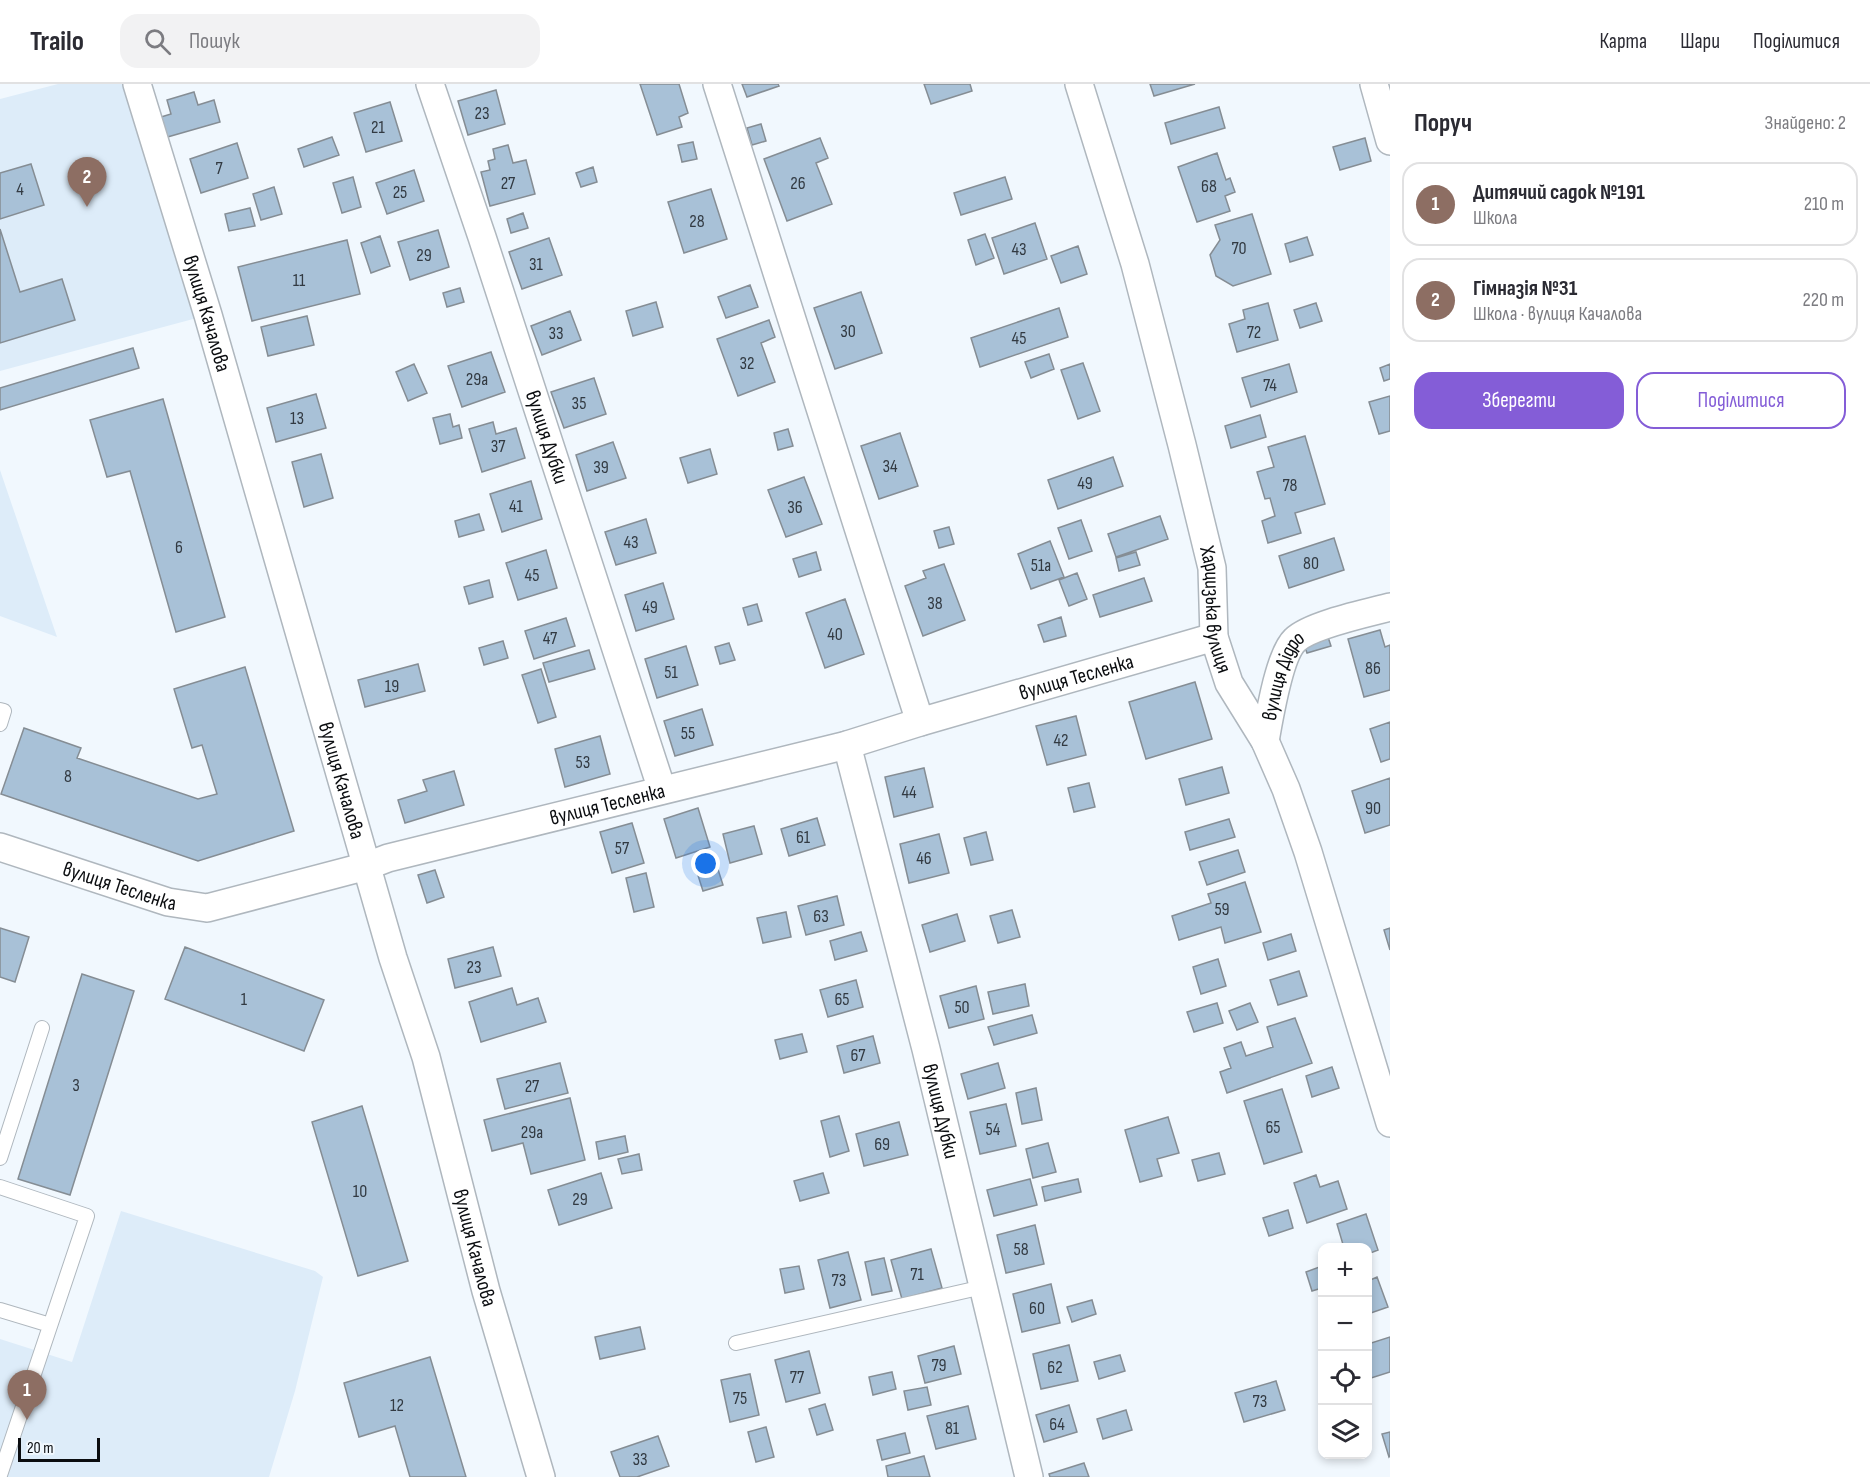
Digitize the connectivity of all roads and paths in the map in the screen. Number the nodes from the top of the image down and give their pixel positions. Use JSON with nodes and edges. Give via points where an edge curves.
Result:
{"nodes":[{"id":1,"x":137,"y":84,"type":"edge"},
{"id":2,"x":430,"y":84,"type":"edge"},
{"id":3,"x":717,"y":84,"type":"edge"},
{"id":4,"x":1079,"y":84,"type":"edge"},
{"id":5,"x":1374,"y":84,"type":"edge"},
{"id":6,"x":1390,"y":141,"type":"edge"},
{"id":7,"x":1390,"y":607,"type":"edge"},
{"id":8,"x":1214,"y":637,"type":"junction"},
{"id":9,"x":0,"y":710,"type":"edge"},
{"id":10,"x":921,"y":722,"type":"junction"},
{"id":11,"x":0,"y":724,"type":"edge"},
{"id":12,"x":1265,"y":741,"type":"junction"},
{"id":13,"x":847,"y":746,"type":"junction"},
{"id":14,"x":662,"y":790,"type":"junction"},
{"id":15,"x":0,"y":847,"type":"edge"},
{"id":16,"x":367,"y":866,"type":"junction"},
{"id":17,"x":42,"y":1028,"type":"dead end"},
{"id":18,"x":1390,"y":1123,"type":"edge"},
{"id":19,"x":0,"y":1158,"type":"edge"},
{"id":20,"x":0,"y":1187,"type":"edge"},
{"id":21,"x":983,"y":1287,"type":"junction"},
{"id":22,"x":0,"y":1310,"type":"edge"},
{"id":23,"x":50,"y":1325,"type":"junction"},
{"id":24,"x":736,"y":1343,"type":"dead end"},
{"id":25,"x":0,"y":1474,"type":"edge"},
{"id":26,"x":541,"y":1477,"type":"edge"},
{"id":27,"x":1029,"y":1477,"type":"edge"}],
"edges":[{"from":1,"to":16,"type":"street","name":"вулиця Качалова"},
{"from":2,"to":14,"type":"street","name":"вулиця Дубки"},
{"from":3,"to":10,"type":"street"},
{"from":4,"to":8,"type":"street","name":"Харцизька вулиця","via":[[1135,264],[1182,444],[1212,568]]},
{"from":5,"to":6,"type":"street"},
{"from":7,"to":12,"type":"street","name":"вулиця Дідро","via":[[1306,632],[1293,641],[1283,664]]},
{"from":8,"to":10,"type":"street","name":"вулиця Тесленка"},
{"from":8,"to":12,"type":"street","name":"Харцизька вулиця","via":[[1229,682]]},
{"from":9,"to":11,"type":"lane","via":[[4,711]]},
{"from":10,"to":13,"type":"street","name":"вулиця Тесленка"},
{"from":12,"to":18,"type":"street","name":"Харцизька вулиця","via":[[1308,852]]},
{"from":13,"to":14,"type":"street","name":"вулиця Тесленка"},
{"from":13,"to":21,"type":"street","name":"вулиця Дубки"},
{"from":14,"to":16,"type":"street","name":"вулиця Тесленка"},
{"from":15,"to":16,"type":"street","name":"вулиця Тесленка","via":[[168,902],[207,908]]},
{"from":16,"to":26,"type":"street","name":"вулиця Качалова","via":[[426,1057],[486,1291]]},
{"from":17,"to":19,"type":"lane"},
{"from":20,"to":23,"type":"lane","via":[[87,1215]]},
{"from":21,"to":24,"type":"lane"},
{"from":21,"to":27,"type":"street","name":"вулиця Дубки"},
{"from":22,"to":23,"type":"lane"},
{"from":23,"to":25,"type":"lane"}]}
